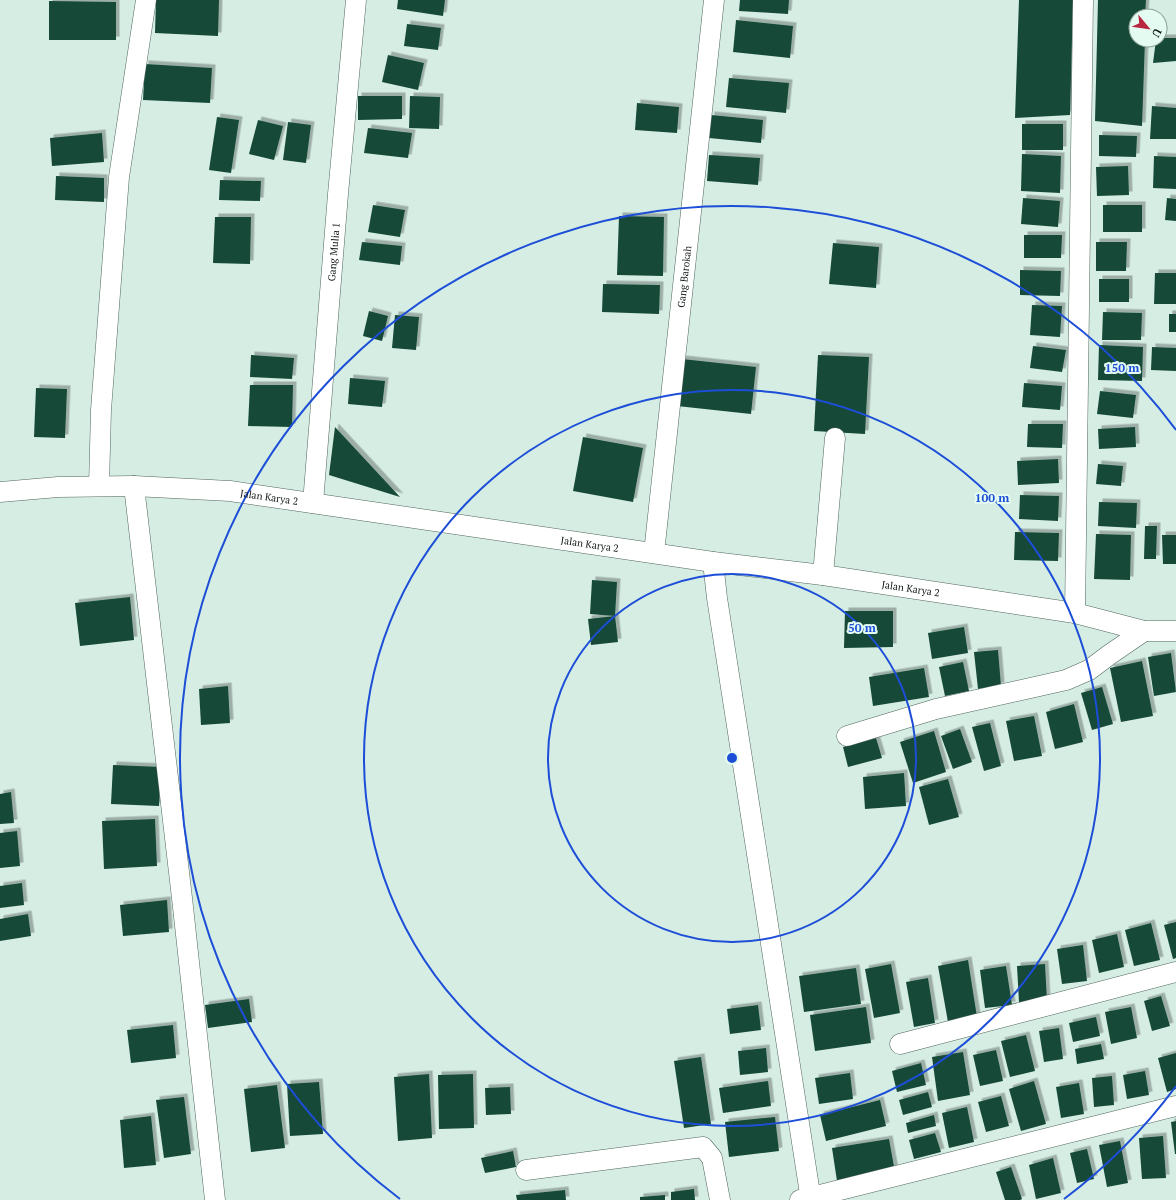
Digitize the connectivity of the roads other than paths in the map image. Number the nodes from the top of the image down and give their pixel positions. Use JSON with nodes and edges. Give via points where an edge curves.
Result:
{"nodes":[{"id":1,"x":146,"y":0,"type":"edge"},
{"id":2,"x":356,"y":0,"type":"edge"},
{"id":3,"x":714,"y":0,"type":"edge"},
{"id":4,"x":1083,"y":0,"type":"edge"},
{"id":5,"x":835,"y":438,"type":"dead end"},
{"id":6,"x":99,"y":486,"type":"junction"},
{"id":7,"x":134,"y":486,"type":"junction"},
{"id":8,"x":0,"y":492,"type":"edge"},
{"id":9,"x":313,"y":503,"type":"junction"},
{"id":10,"x":654,"y":553,"type":"junction"},
{"id":11,"x":713,"y":562,"type":"junction"},
{"id":12,"x":823,"y":575,"type":"junction"},
{"id":13,"x":1075,"y":613,"type":"junction"},
{"id":14,"x":1144,"y":631,"type":"junction"},
{"id":15,"x":1176,"y":632,"type":"edge"},
{"id":16,"x":847,"y":736,"type":"dead end"},
{"id":17,"x":1176,"y":972,"type":"edge"},
{"id":18,"x":900,"y":1044,"type":"dead end"},
{"id":19,"x":1176,"y":1106,"type":"edge"},
{"id":20,"x":526,"y":1170,"type":"dead end"},
{"id":21,"x":807,"y":1199,"type":"edge"},
{"id":22,"x":215,"y":1200,"type":"edge"},
{"id":23,"x":720,"y":1200,"type":"edge"}],
"edges":[{"from":1,"to":6,"type":"street","via":[[120,177],[101,410]]},
{"from":2,"to":9,"type":"street","name":"Gang Mulia 1"},
{"from":3,"to":10,"type":"street","name":"Gang Barokah"},
{"from":4,"to":13,"type":"street"},
{"from":5,"to":12,"type":"street"},
{"from":6,"to":7,"type":"street","name":"Jalan Karya 2"},
{"from":6,"to":8,"type":"street","name":"Jalan Karya 2"},
{"from":7,"to":9,"type":"street","name":"Jalan Karya 2","via":[[230,492]]},
{"from":7,"to":22,"type":"street"},
{"from":9,"to":10,"type":"street","name":"Jalan Karya 2"},
{"from":10,"to":11,"type":"street","name":"Jalan Karya 2"},
{"from":11,"to":12,"type":"street","name":"Jalan Karya 2"},
{"from":11,"to":21,"type":"street"},
{"from":12,"to":13,"type":"street","name":"Jalan Karya 2"},
{"from":13,"to":14,"type":"street","name":"Jalan Karya 2"},
{"from":14,"to":15,"type":"street","name":"Jalan Karya 2"},
{"from":14,"to":16,"type":"street","via":[[1089,670],[1066,680],[936,709]]},
{"from":17,"to":18,"type":"street"},
{"from":19,"to":21,"type":"street"},
{"from":20,"to":23,"type":"street","via":[[703,1147],[712,1158]]}]}
